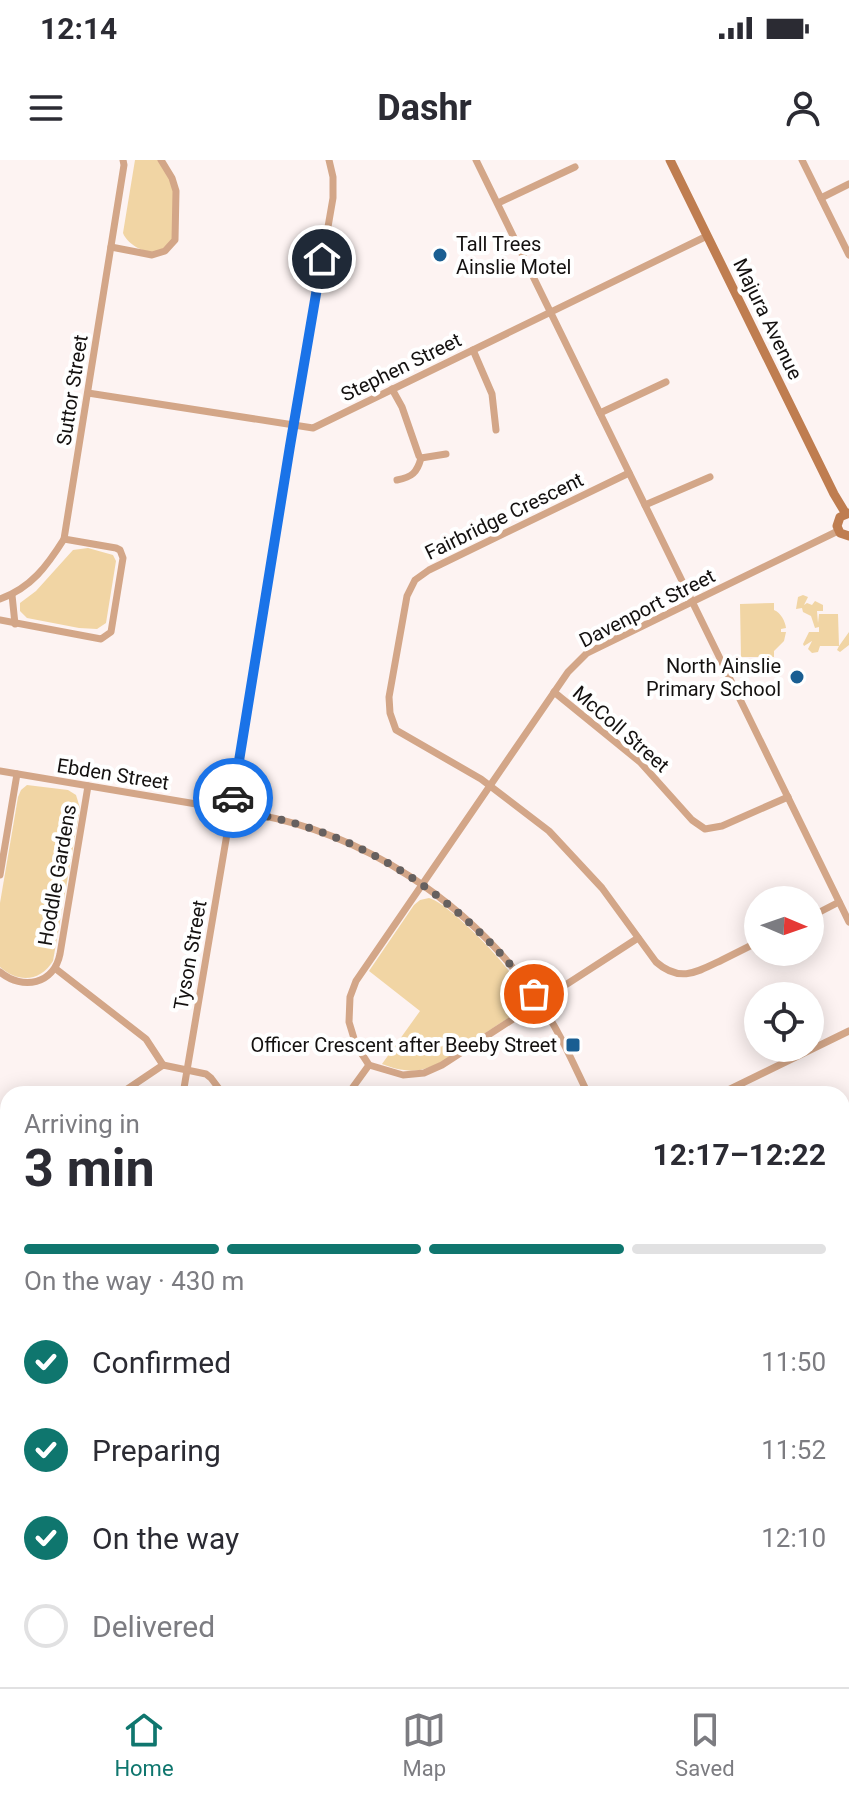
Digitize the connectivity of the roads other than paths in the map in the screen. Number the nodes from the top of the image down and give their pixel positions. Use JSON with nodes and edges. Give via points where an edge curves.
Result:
{"nodes":[{"id":1,"x":123,"y":160,"type":"edge"},
{"id":2,"x":161,"y":160,"type":"edge"},
{"id":3,"x":329,"y":160,"type":"edge"},
{"id":4,"x":476,"y":160,"type":"edge"},
{"id":5,"x":670,"y":160,"type":"edge"},
{"id":6,"x":802,"y":160,"type":"edge"},
{"id":7,"x":575,"y":167,"type":"dead end"},
{"id":8,"x":849,"y":184,"type":"edge"},
{"id":9,"x":821,"y":198,"type":"junction"},
{"id":10,"x":498,"y":203,"type":"junction"},
{"id":11,"x":707,"y":236,"type":"junction"},
{"id":12,"x":111,"y":247,"type":"junction"},
{"id":13,"x":849,"y":255,"type":"edge"},
{"id":14,"x":551,"y":312,"type":"junction"},
{"id":15,"x":473,"y":350,"type":"junction"},
{"id":16,"x":666,"y":382,"type":"dead end"},
{"id":17,"x":392,"y":389,"type":"junction"},
{"id":18,"x":88,"y":393,"type":"junction"},
{"id":19,"x":600,"y":413,"type":"junction"},
{"id":20,"x":293,"y":426,"type":"junction"},
{"id":21,"x":496,"y":430,"type":"dead end"},
{"id":22,"x":446,"y":454,"type":"dead end"},
{"id":23,"x":421,"y":458,"type":"junction"},
{"id":24,"x":629,"y":473,"type":"junction"},
{"id":25,"x":710,"y":477,"type":"dead end"},
{"id":26,"x":397,"y":480,"type":"dead end"},
{"id":27,"x":645,"y":505,"type":"junction"},
{"id":28,"x":843,"y":519,"type":"edge"},
{"id":29,"x":849,"y":537,"type":"edge"},
{"id":30,"x":64,"y":539,"type":"junction"},
{"id":31,"x":12,"y":595,"type":"junction"},
{"id":32,"x":0,"y":599,"type":"edge"},
{"id":33,"x":692,"y":601,"type":"junction"},
{"id":34,"x":0,"y":620,"type":"edge"},
{"id":35,"x":15,"y":624,"type":"junction"},
{"id":36,"x":554,"y":692,"type":"junction"},
{"id":37,"x":0,"y":771,"type":"edge"},
{"id":38,"x":17,"y":774,"type":"junction"},
{"id":39,"x":490,"y":785,"type":"junction"},
{"id":40,"x":88,"y":786,"type":"junction"},
{"id":41,"x":788,"y":797,"type":"junction"},
{"id":42,"x":233,"y":799,"type":"junction"},
{"id":43,"x":220,"y":808,"type":"junction"},
{"id":44,"x":242,"y":812,"type":"junction"},
{"id":45,"x":229,"y":822,"type":"junction"},
{"id":46,"x":0,"y":875,"type":"edge"},
{"id":47,"x":424,"y":881,"type":"junction"},
{"id":48,"x":839,"y":902,"type":"junction"},
{"id":49,"x":824,"y":910,"type":"edge"},
{"id":50,"x":849,"y":922,"type":"edge"},
{"id":51,"x":638,"y":938,"type":"junction"},
{"id":52,"x":744,"y":949,"type":"edge"},
{"id":53,"x":56,"y":969,"type":"junction"},
{"id":54,"x":0,"y":972,"type":"edge"},
{"id":55,"x":539,"y":1002,"type":"junction"},
{"id":56,"x":849,"y":1031,"type":"edge"},
{"id":57,"x":163,"y":1065,"type":"junction"},
{"id":58,"x":369,"y":1065,"type":"junction"},
{"id":59,"x":187,"y":1070,"type":"junction"},
{"id":60,"x":132,"y":1086,"type":"edge"},
{"id":61,"x":184,"y":1086,"type":"edge"},
{"id":62,"x":217,"y":1086,"type":"edge"},
{"id":63,"x":354,"y":1086,"type":"edge"},
{"id":64,"x":584,"y":1086,"type":"edge"},
{"id":65,"x":736,"y":1086,"type":"edge"}],
"edges":[{"from":1,"to":12,"type":"street","name":"Suttor Street"},
{"from":2,"to":12,"type":"street","via":[[176,191],[175,240],[152,255]]},
{"from":3,"to":20,"type":"street","via":[[333,198]]},
{"from":4,"to":10,"type":"street"},
{"from":5,"to":11,"type":"main road","name":"Majura Avenue"},
{"from":6,"to":9,"type":"street"},
{"from":7,"to":10,"type":"street"},
{"from":8,"to":9,"type":"street"},
{"from":9,"to":13,"type":"street"},
{"from":10,"to":14,"type":"street"},
{"from":11,"to":14,"type":"street","name":"Stephen Street"},
{"from":11,"to":28,"type":"main road","name":"Majura Avenue"},
{"from":12,"to":18,"type":"street","name":"Suttor Street"},
{"from":14,"to":15,"type":"street","name":"Stephen Street"},
{"from":14,"to":19,"type":"street"},
{"from":15,"to":17,"type":"street","name":"Stephen Street"},
{"from":15,"to":21,"type":"street","via":[[492,394]]},
{"from":16,"to":19,"type":"street"},
{"from":17,"to":20,"type":"street","name":"Stephen Street","via":[[313,428]]},
{"from":17,"to":23,"type":"street"},
{"from":18,"to":20,"type":"street","name":"Stephen Street"},
{"from":18,"to":30,"type":"street","name":"Suttor Street"},
{"from":19,"to":24,"type":"street"},
{"from":20,"to":42,"type":"street"},
{"from":22,"to":23,"type":"street"},
{"from":23,"to":26,"type":"street","via":[[414,474]]},
{"from":24,"to":27,"type":"street"},
{"from":24,"to":39,"type":"street","name":"Fairbridge Crescent","via":[[429,570],[415,580],[407,596],[389,697],[396,730]]},
{"from":25,"to":27,"type":"street"},
{"from":27,"to":33,"type":"street"},
{"from":28,"to":29,"type":"main road","via":[[843,535]]},
{"from":28,"to":33,"type":"street","name":"Davenport Street"},
{"from":30,"to":31,"type":"street","name":"Suttor Street","via":[[31,583]]},
{"from":30,"to":35,"type":"street","via":[[120,550],[111,632],[101,639]]},
{"from":31,"to":32,"type":"street","name":"Suttor Street"},
{"from":31,"to":35,"type":"street"},
{"from":33,"to":36,"type":"street","name":"Davenport Street","via":[[587,653]]},
{"from":33,"to":41,"type":"street"},
{"from":34,"to":35,"type":"street"},
{"from":36,"to":39,"type":"street","name":"Davenport Street"},
{"from":36,"to":41,"type":"street","name":"McColl Street","via":[[640,762],[705,829]]},
{"from":37,"to":38,"type":"street","name":"Ebden Street"},
{"from":38,"to":40,"type":"street","name":"Ebden Street"},
{"from":38,"to":46,"type":"street"},
{"from":39,"to":47,"type":"street","name":"Davenport Street"},
{"from":39,"to":51,"type":"street","name":"Fairbridge Crescent","via":[[549,831],[602,888]]},
{"from":40,"to":43,"type":"street","name":"Ebden Street"},
{"from":40,"to":53,"type":"street","name":"Hoddle Gardens"},
{"from":41,"to":48,"type":"street"},
{"from":42,"to":43,"type":"street"},
{"from":42,"to":44,"type":"street"},
{"from":43,"to":45,"type":"street","via":[[221,817]]},
{"from":44,"to":45,"type":"street"},
{"from":44,"to":47,"type":"street","via":[[302,825],[358,846]]},
{"from":45,"to":59,"type":"street","name":"Tyson Street"},
{"from":47,"to":55,"type":"street","via":[[504,956]]},
{"from":47,"to":58,"type":"street","name":"Davenport Street","via":[[350,997],[349,1022]]},
{"from":48,"to":49,"type":"street"},
{"from":48,"to":50,"type":"street"},
{"from":51,"to":52,"type":"street","name":"Fairbridge Crescent","via":[[664,969],[687,974]]},
{"from":51,"to":55,"type":"street"},
{"from":53,"to":54,"type":"street","name":"Hoddle Gardens","via":[[27,982]]},
{"from":53,"to":57,"type":"street","name":"Hoddle Gardens","via":[[146,1039]]},
{"from":55,"to":58,"type":"street","via":[[424,1073],[403,1075]]},
{"from":55,"to":64,"type":"street"},
{"from":56,"to":65,"type":"street"},
{"from":57,"to":59,"type":"street"},
{"from":57,"to":60,"type":"street"},
{"from":58,"to":63,"type":"street"},
{"from":59,"to":61,"type":"street","name":"Tyson Street"},
{"from":59,"to":62,"type":"street","via":[[206,1074]]}]}
